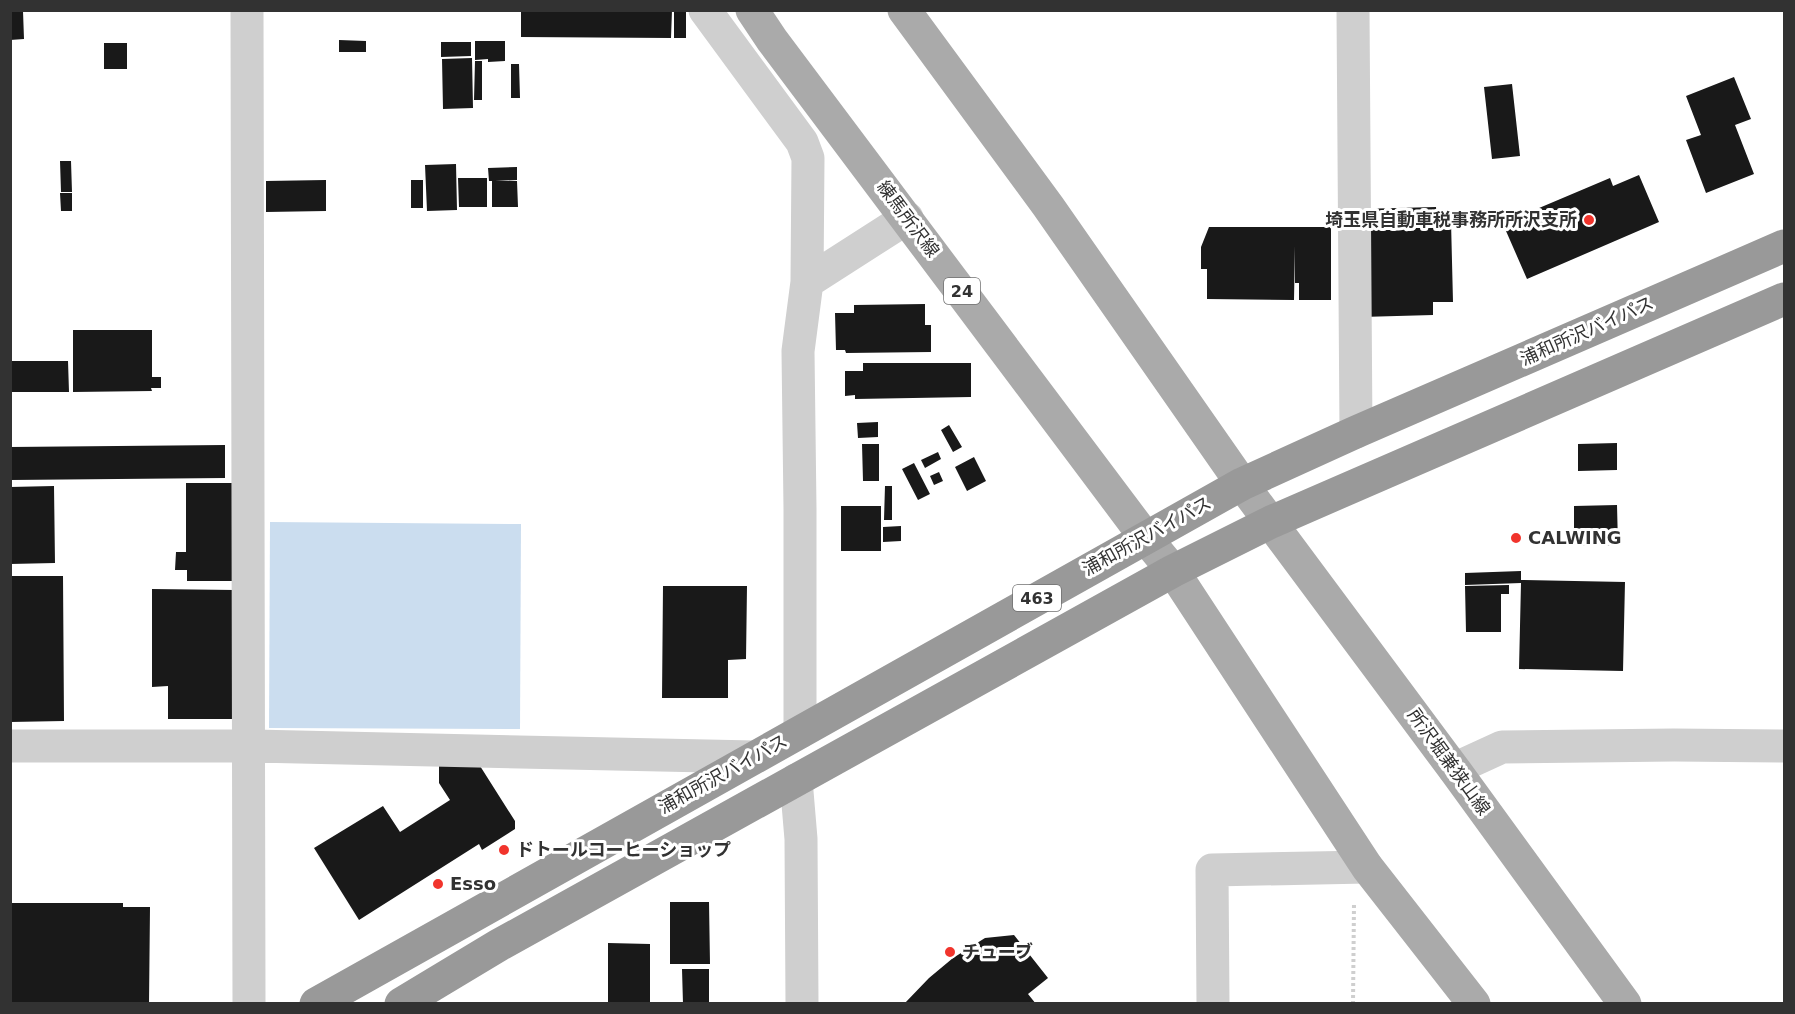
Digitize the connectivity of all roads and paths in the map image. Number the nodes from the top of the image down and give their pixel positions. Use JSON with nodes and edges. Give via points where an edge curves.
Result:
{"nodes":[{"id":1,"x":247,"y":10,"type":"edge"},
{"id":2,"x":705,"y":10,"type":"edge"},
{"id":3,"x":752,"y":10,"type":"edge"},
{"id":4,"x":904,"y":10,"type":"edge"},
{"id":5,"x":1353,"y":10,"type":"edge"},
{"id":6,"x":907,"y":219,"type":"junction"},
{"id":7,"x":1785,"y":246,"type":"edge"},
{"id":8,"x":807,"y":282,"type":"junction"},
{"id":9,"x":1785,"y":299,"type":"edge"},
{"id":10,"x":1356,"y":432,"type":"junction"},
{"id":11,"x":1242,"y":484,"type":"junction"},
{"id":12,"x":1271,"y":522,"type":"junction"},
{"id":13,"x":1145,"y":537,"type":"junction"},
{"id":14,"x":1173,"y":571,"type":"junction"},
{"id":15,"x":800,"y":732,"type":"junction"},
{"id":16,"x":10,"y":746,"type":"edge"},
{"id":17,"x":249,"y":746,"type":"junction"},
{"id":18,"x":1785,"y":746,"type":"edge"},
{"id":19,"x":754,"y":757,"type":"junction"},
{"id":20,"x":1454,"y":769,"type":"junction"},
{"id":21,"x":796,"y":780,"type":"junction"},
{"id":22,"x":1367,"y":867,"type":"junction"},
{"id":23,"x":249,"y":1004,"type":"edge"},
{"id":24,"x":316,"y":1004,"type":"edge"},
{"id":25,"x":401,"y":1004,"type":"edge"},
{"id":26,"x":802,"y":1004,"type":"edge"},
{"id":27,"x":1213,"y":1004,"type":"edge"},
{"id":28,"x":1353,"y":1004,"type":"edge"},
{"id":29,"x":1474,"y":1004,"type":"edge"},
{"id":30,"x":1625,"y":1004,"type":"edge"}],
"edges":[{"from":1,"to":17,"type":"street"},
{"from":2,"to":8,"type":"street","via":[[802,142],[808,158]]},
{"from":3,"to":6,"type":"main road","name":"練馬所沢線","number":"24"},
{"from":4,"to":11,"type":"main road"},
{"from":5,"to":10,"type":"street"},
{"from":6,"to":8,"type":"street"},
{"from":6,"to":13,"type":"main road","name":"練馬所沢線","number":"24"},
{"from":7,"to":10,"type":"highway","name":"浦和所沢バイパス","number":"463"},
{"from":8,"to":15,"type":"street","via":[[798,351]]},
{"from":9,"to":12,"type":"highway","number":"463"},
{"from":10,"to":11,"type":"highway","name":"浦和所沢バイパス","number":"463"},
{"from":11,"to":12,"type":"main road"},
{"from":11,"to":13,"type":"highway","name":"浦和所沢バイパス","number":"463"},
{"from":12,"to":14,"type":"highway","number":"463"},
{"from":12,"to":20,"type":"main road","name":"所沢堀兼狭山線"},
{"from":13,"to":14,"type":"main road","name":"練馬所沢線","number":"24"},
{"from":13,"to":15,"type":"highway","name":"浦和所沢バイパス","number":"463"},
{"from":14,"to":21,"type":"highway","number":"463"},
{"from":14,"to":22,"type":"main road"},
{"from":15,"to":19,"type":"highway","name":"浦和所沢バイパス","number":"463"},
{"from":16,"to":17,"type":"street"},
{"from":17,"to":19,"type":"street"},
{"from":17,"to":23,"type":"street"},
{"from":18,"to":20,"type":"street","via":[[1502,747]]},
{"from":19,"to":24,"type":"highway","name":"浦和所沢バイパス","number":"463"},
{"from":20,"to":30,"type":"main road","name":"所沢堀兼狭山線"},
{"from":21,"to":25,"type":"highway","number":"463"},
{"from":21,"to":26,"type":"street","via":[[801,839]]},
{"from":22,"to":27,"type":"street","via":[[1212,870]]},
{"from":22,"to":28,"type":"path","via":[[1354,894]]},
{"from":22,"to":29,"type":"main road"}]}
